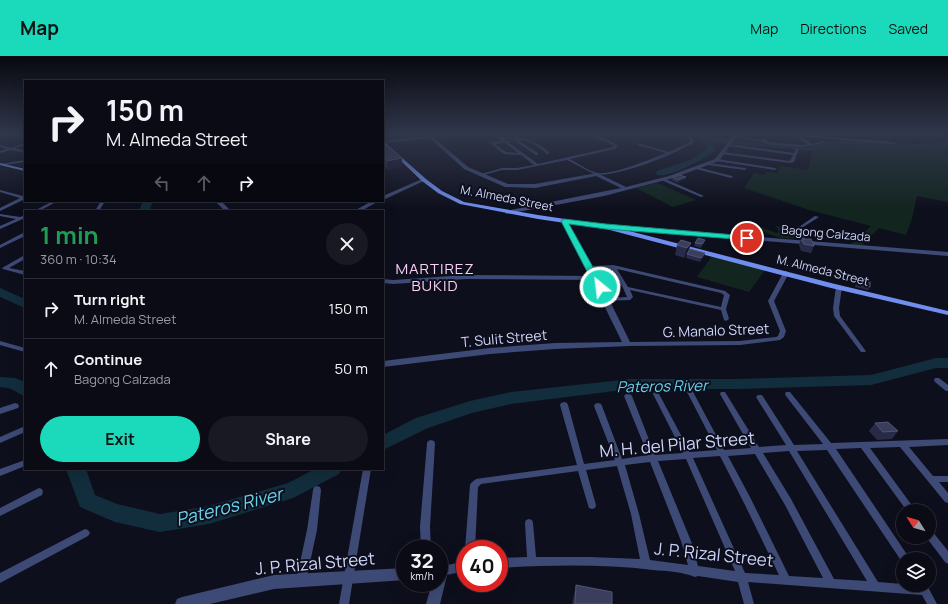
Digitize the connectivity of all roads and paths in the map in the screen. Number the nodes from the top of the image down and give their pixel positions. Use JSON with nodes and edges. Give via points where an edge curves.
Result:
{"nodes":[{"id":1,"x":760,"y":158,"type":"edge"},
{"id":2,"x":401,"y":159,"type":"edge"},
{"id":3,"x":453,"y":159,"type":"edge"},
{"id":4,"x":528,"y":159,"type":"edge"},
{"id":5,"x":567,"y":159,"type":"joint"},
{"id":6,"x":653,"y":159,"type":"edge"},
{"id":7,"x":764,"y":159,"type":"edge"},
{"id":8,"x":793,"y":159,"type":"edge"},
{"id":9,"x":717,"y":160,"type":"joint"},
{"id":10,"x":24,"y":161,"type":"edge"},
{"id":11,"x":1,"y":164,"type":"edge"},
{"id":12,"x":709,"y":164,"type":"junction"},
{"id":13,"x":537,"y":165,"type":"junction"},
{"id":14,"x":757,"y":167,"type":"junction"},
{"id":15,"x":697,"y":168,"type":"junction"},
{"id":16,"x":745,"y":169,"type":"dead end"},
{"id":17,"x":775,"y":169,"type":"dead end"},
{"id":18,"x":24,"y":170,"type":"edge"},
{"id":19,"x":597,"y":174,"type":"junction"},
{"id":20,"x":480,"y":175,"type":"junction"},
{"id":21,"x":731,"y":177,"type":"dead end"},
{"id":22,"x":662,"y":179,"type":"junction"},
{"id":23,"x":424,"y":180,"type":"junction"},
{"id":24,"x":626,"y":189,"type":"junction"},
{"id":25,"x":0,"y":191,"type":"edge"},
{"id":26,"x":702,"y":196,"type":"dead end"},
{"id":27,"x":24,"y":198,"type":"edge"},
{"id":28,"x":384,"y":198,"type":"edge"},
{"id":29,"x":54,"y":202,"type":"edge"},
{"id":30,"x":219,"y":202,"type":"edge"},
{"id":31,"x":374,"y":202,"type":"edge"},
{"id":32,"x":0,"y":210,"type":"edge"},
{"id":33,"x":38,"y":210,"type":"edge"},
{"id":34,"x":227,"y":210,"type":"edge"},
{"id":35,"x":359,"y":210,"type":"edge"},
{"id":36,"x":507,"y":212,"type":"junction"},
{"id":37,"x":0,"y":215,"type":"edge"},
{"id":38,"x":817,"y":217,"type":"dead end"},
{"id":39,"x":24,"y":218,"type":"edge"},
{"id":40,"x":564,"y":221,"type":"junction"},
{"id":41,"x":606,"y":226,"type":"junction"},
{"id":42,"x":0,"y":228,"type":"edge"},
{"id":43,"x":24,"y":235,"type":"edge"},
{"id":44,"x":805,"y":243,"type":"junction"},
{"id":45,"x":0,"y":247,"type":"edge"},
{"id":46,"x":948,"y":254,"type":"edge"},
{"id":47,"x":24,"y":258,"type":"edge"},
{"id":48,"x":613,"y":267,"type":"junction"},
{"id":49,"x":589,"y":268,"type":"junction"},
{"id":50,"x":24,"y":273,"type":"edge"},
{"id":51,"x":786,"y":273,"type":"junction"},
{"id":52,"x":595,"y":278,"type":"junction"},
{"id":53,"x":384,"y":281,"type":"edge"},
{"id":54,"x":839,"y":287,"type":"junction"},
{"id":55,"x":626,"y":288,"type":"junction"},
{"id":56,"x":606,"y":300,"type":"junction"},
{"id":57,"x":722,"y":309,"type":"junction"},
{"id":58,"x":948,"y":313,"type":"edge"},
{"id":59,"x":726,"y":319,"type":"dead end"},
{"id":60,"x":0,"y":343,"type":"edge"},
{"id":61,"x":627,"y":344,"type":"junction"},
{"id":62,"x":24,"y":350,"type":"edge"},
{"id":63,"x":863,"y":351,"type":"dead end"},
{"id":64,"x":384,"y":364,"type":"edge"},
{"id":65,"x":937,"y":380,"type":"dead end"},
{"id":66,"x":948,"y":390,"type":"edge"},
{"id":67,"x":690,"y":392,"type":"dead end"},
{"id":68,"x":656,"y":394,"type":"dead end"},
{"id":69,"x":723,"y":394,"type":"dead end"},
{"id":70,"x":788,"y":394,"type":"dead end"},
{"id":71,"x":628,"y":396,"type":"dead end"},
{"id":72,"x":760,"y":397,"type":"dead end"},
{"id":73,"x":15,"y":406,"type":"dead end"},
{"id":74,"x":564,"y":406,"type":"dead end"},
{"id":75,"x":598,"y":406,"type":"dead end"},
{"id":76,"x":0,"y":412,"type":"edge"},
{"id":77,"x":24,"y":429,"type":"edge"},
{"id":78,"x":0,"y":440,"type":"edge"},
{"id":79,"x":948,"y":442,"type":"edge"},
{"id":80,"x":430,"y":443,"type":"dead end"},
{"id":81,"x":902,"y":444,"type":"junction"},
{"id":82,"x":863,"y":445,"type":"junction"},
{"id":83,"x":829,"y":446,"type":"junction"},
{"id":84,"x":792,"y":448,"type":"junction"},
{"id":85,"x":758,"y":451,"type":"junction"},
{"id":86,"x":722,"y":453,"type":"junction"},
{"id":87,"x":688,"y":455,"type":"junction"},
{"id":88,"x":653,"y":458,"type":"junction"},
{"id":89,"x":24,"y":463,"type":"edge"},
{"id":90,"x":620,"y":463,"type":"junction"},
{"id":91,"x":582,"y":468,"type":"junction"},
{"id":92,"x":367,"y":470,"type":"edge"},
{"id":93,"x":0,"y":473,"type":"edge"},
{"id":94,"x":932,"y":479,"type":"junction"},
{"id":95,"x":948,"y":479,"type":"edge"},
{"id":96,"x":317,"y":490,"type":"dead end"},
{"id":97,"x":39,"y":492,"type":"dead end"},
{"id":98,"x":948,"y":499,"type":"edge"},
{"id":99,"x":907,"y":504,"type":"edge"},
{"id":100,"x":592,"y":505,"type":"dead end"},
{"id":101,"x":0,"y":512,"type":"edge"},
{"id":102,"x":529,"y":523,"type":"dead end"},
{"id":103,"x":85,"y":533,"type":"dead end"},
{"id":104,"x":426,"y":540,"type":"edge"},
{"id":105,"x":471,"y":540,"type":"edge"},
{"id":106,"x":936,"y":543,"type":"edge"},
{"id":107,"x":900,"y":552,"type":"edge"},
{"id":108,"x":948,"y":559,"type":"edge"},
{"id":109,"x":532,"y":561,"type":"junction"},
{"id":110,"x":508,"y":562,"type":"edge"},
{"id":111,"x":646,"y":564,"type":"junction"},
{"id":112,"x":695,"y":572,"type":"junction"},
{"id":113,"x":396,"y":575,"type":"edge"},
{"id":114,"x":742,"y":577,"type":"junction"},
{"id":115,"x":0,"y":578,"type":"edge"},
{"id":116,"x":348,"y":578,"type":"junction"},
{"id":117,"x":786,"y":580,"type":"junction"},
{"id":118,"x":301,"y":581,"type":"junction"},
{"id":119,"x":832,"y":583,"type":"junction"},
{"id":120,"x":875,"y":586,"type":"junction"},
{"id":121,"x":896,"y":587,"type":"edge"},
{"id":122,"x":436,"y":592,"type":"edge"},
{"id":123,"x":925,"y":592,"type":"edge"},
{"id":124,"x":209,"y":600,"type":"edge"},
{"id":125,"x":182,"y":604,"type":"edge"},
{"id":126,"x":344,"y":604,"type":"edge"},
{"id":127,"x":433,"y":604,"type":"edge"},
{"id":128,"x":749,"y":604,"type":"edge"},
{"id":129,"x":932,"y":604,"type":"edge"}],
"edges":[{"from":1,"to":14,"type":"street"},
{"from":2,"to":23,"type":"main road","name":"M. Almeda Street"},
{"from":3,"to":20,"type":"street"},
{"from":4,"to":13,"type":"street"},
{"from":5,"to":13,"type":"street"},
{"from":5,"to":19,"type":"street"},
{"from":6,"to":19,"type":"street","via":[[634,166]]},
{"from":7,"to":8,"type":"street","via":[[792,162]]},
{"from":9,"to":12,"type":"street"},
{"from":9,"to":14,"type":"street"},
{"from":10,"to":11,"type":"street"},
{"from":11,"to":18,"type":"main road"},
{"from":12,"to":15,"type":"street"},
{"from":12,"to":16,"type":"street"},
{"from":13,"to":20,"type":"street","via":[[502,169]]},
{"from":14,"to":17,"type":"street"},
{"from":15,"to":21,"type":"street"},
{"from":15,"to":22,"type":"street"},
{"from":19,"to":20,"type":"street","via":[[523,187],[507,186]]},
{"from":19,"to":24,"type":"street"},
{"from":22,"to":24,"type":"street"},
{"from":22,"to":26,"type":"street"},
{"from":23,"to":28,"type":"street"},
{"from":23,"to":36,"type":"main road","name":"M. Almeda Street","via":[[452,199]]},
{"from":24,"to":36,"type":"street"},
{"from":25,"to":27,"type":"street"},
{"from":27,"to":32,"type":"street"},
{"from":29,"to":33,"type":"street"},
{"from":30,"to":34,"type":"street"},
{"from":31,"to":35,"type":"street"},
{"from":36,"to":40,"type":"main road","name":"M. Almeda Street"},
{"from":37,"to":39,"type":"street"},
{"from":38,"to":44,"type":"street","via":[[798,229]]},
{"from":39,"to":42,"type":"street"},
{"from":40,"to":41,"type":"main road","name":"M. Almeda Street"},
{"from":40,"to":49,"type":"street"},
{"from":41,"to":44,"type":"street","name":"Bagong Calzada"},
{"from":41,"to":51,"type":"main road","name":"M. Almeda Street"},
{"from":43,"to":45,"type":"street"},
{"from":44,"to":46,"type":"street","name":"Bagong Calzada"},
{"from":47,"to":50,"type":"street","via":[[5,268]]},
{"from":48,"to":49,"type":"street"},
{"from":48,"to":55,"type":"street"},
{"from":48,"to":57,"type":"street","via":[[723,292],[727,295]]},
{"from":49,"to":52,"type":"street"},
{"from":51,"to":54,"type":"main road","name":"M. Almeda Street"},
{"from":51,"to":61,"type":"street","name":"G. Manalo Street","via":[[771,301],[783,331],[778,340]]},
{"from":52,"to":53,"type":"street","via":[[466,277]]},
{"from":52,"to":56,"type":"street"},
{"from":54,"to":58,"type":"main road","name":"M. Almeda Street"},
{"from":54,"to":63,"type":"street","via":[[837,316]]},
{"from":55,"to":56,"type":"street","via":[[630,298]]},
{"from":55,"to":57,"type":"street"},
{"from":56,"to":61,"type":"street"},
{"from":57,"to":59,"type":"street"},
{"from":60,"to":62,"type":"street"},
{"from":61,"to":64,"type":"street","name":"T. Sulit Street","via":[[498,350]]},
{"from":65,"to":66,"type":"street"},
{"from":67,"to":86,"type":"street"},
{"from":68,"to":87,"type":"street"},
{"from":69,"to":85,"type":"street"},
{"from":70,"to":83,"type":"street"},
{"from":71,"to":88,"type":"street"},
{"from":72,"to":84,"type":"street"},
{"from":73,"to":76,"type":"street"},
{"from":74,"to":91,"type":"street"},
{"from":75,"to":90,"type":"street"},
{"from":77,"to":78,"type":"street"},
{"from":79,"to":81,"type":"street","name":"M. H. del Pilar Street"},
{"from":80,"to":104,"type":"street"},
{"from":81,"to":82,"type":"street","name":"M. H. del Pilar Street"},
{"from":81,"to":94,"type":"street"},
{"from":82,"to":83,"type":"street","name":"M. H. del Pilar Street"},
{"from":82,"to":99,"type":"street"},
{"from":83,"to":84,"type":"street","name":"M. H. del Pilar Street"},
{"from":83,"to":107,"type":"street"},
{"from":84,"to":85,"type":"street","name":"M. H. del Pilar Street"},
{"from":84,"to":120,"type":"street"},
{"from":85,"to":86,"type":"street","name":"M. H. del Pilar Street"},
{"from":85,"to":119,"type":"street"},
{"from":86,"to":87,"type":"street","name":"M. H. del Pilar Street"},
{"from":86,"to":117,"type":"street"},
{"from":87,"to":88,"type":"street","name":"M. H. del Pilar Street"},
{"from":87,"to":114,"type":"street"},
{"from":88,"to":90,"type":"street","name":"M. H. del Pilar Street"},
{"from":88,"to":112,"type":"street","via":[[686,541]]},
{"from":89,"to":93,"type":"street"},
{"from":90,"to":91,"type":"street","name":"M. H. del Pilar Street"},
{"from":90,"to":111,"type":"street"},
{"from":91,"to":100,"type":"street"},
{"from":91,"to":105,"type":"street","name":"M. H. del Pilar Street","via":[[479,481],[474,485]]},
{"from":92,"to":116,"type":"street"},
{"from":94,"to":95,"type":"street"},
{"from":94,"to":98,"type":"street"},
{"from":96,"to":118,"type":"street","via":[[312,530]]},
{"from":97,"to":101,"type":"street"},
{"from":102,"to":109,"type":"street"},
{"from":103,"to":115,"type":"street"},
{"from":106,"to":108,"type":"street"},
{"from":109,"to":110,"type":"street","name":"J. P. Rizal Street"},
{"from":109,"to":111,"type":"street","name":"J. P. Rizal Street","via":[[592,560]]},
{"from":111,"to":112,"type":"street","name":"J. P. Rizal Street"},
{"from":112,"to":114,"type":"street","name":"J. P. Rizal Street"},
{"from":113,"to":116,"type":"street","name":"J. P. Rizal Street"},
{"from":114,"to":117,"type":"street","name":"J. P. Rizal Street"},
{"from":114,"to":128,"type":"street"},
{"from":116,"to":118,"type":"street","name":"J. P. Rizal Street"},
{"from":116,"to":126,"type":"street"},
{"from":117,"to":119,"type":"street","name":"J. P. Rizal Street"},
{"from":118,"to":124,"type":"street","name":"J. P. Rizal Street","via":[[274,582]]},
{"from":119,"to":120,"type":"street","name":"J. P. Rizal Street"},
{"from":120,"to":121,"type":"street","name":"J. P. Rizal Street"},
{"from":122,"to":127,"type":"street"},
{"from":123,"to":129,"type":"street"},
{"from":124,"to":125,"type":"street","name":"J. P. Rizal Street"}]}
